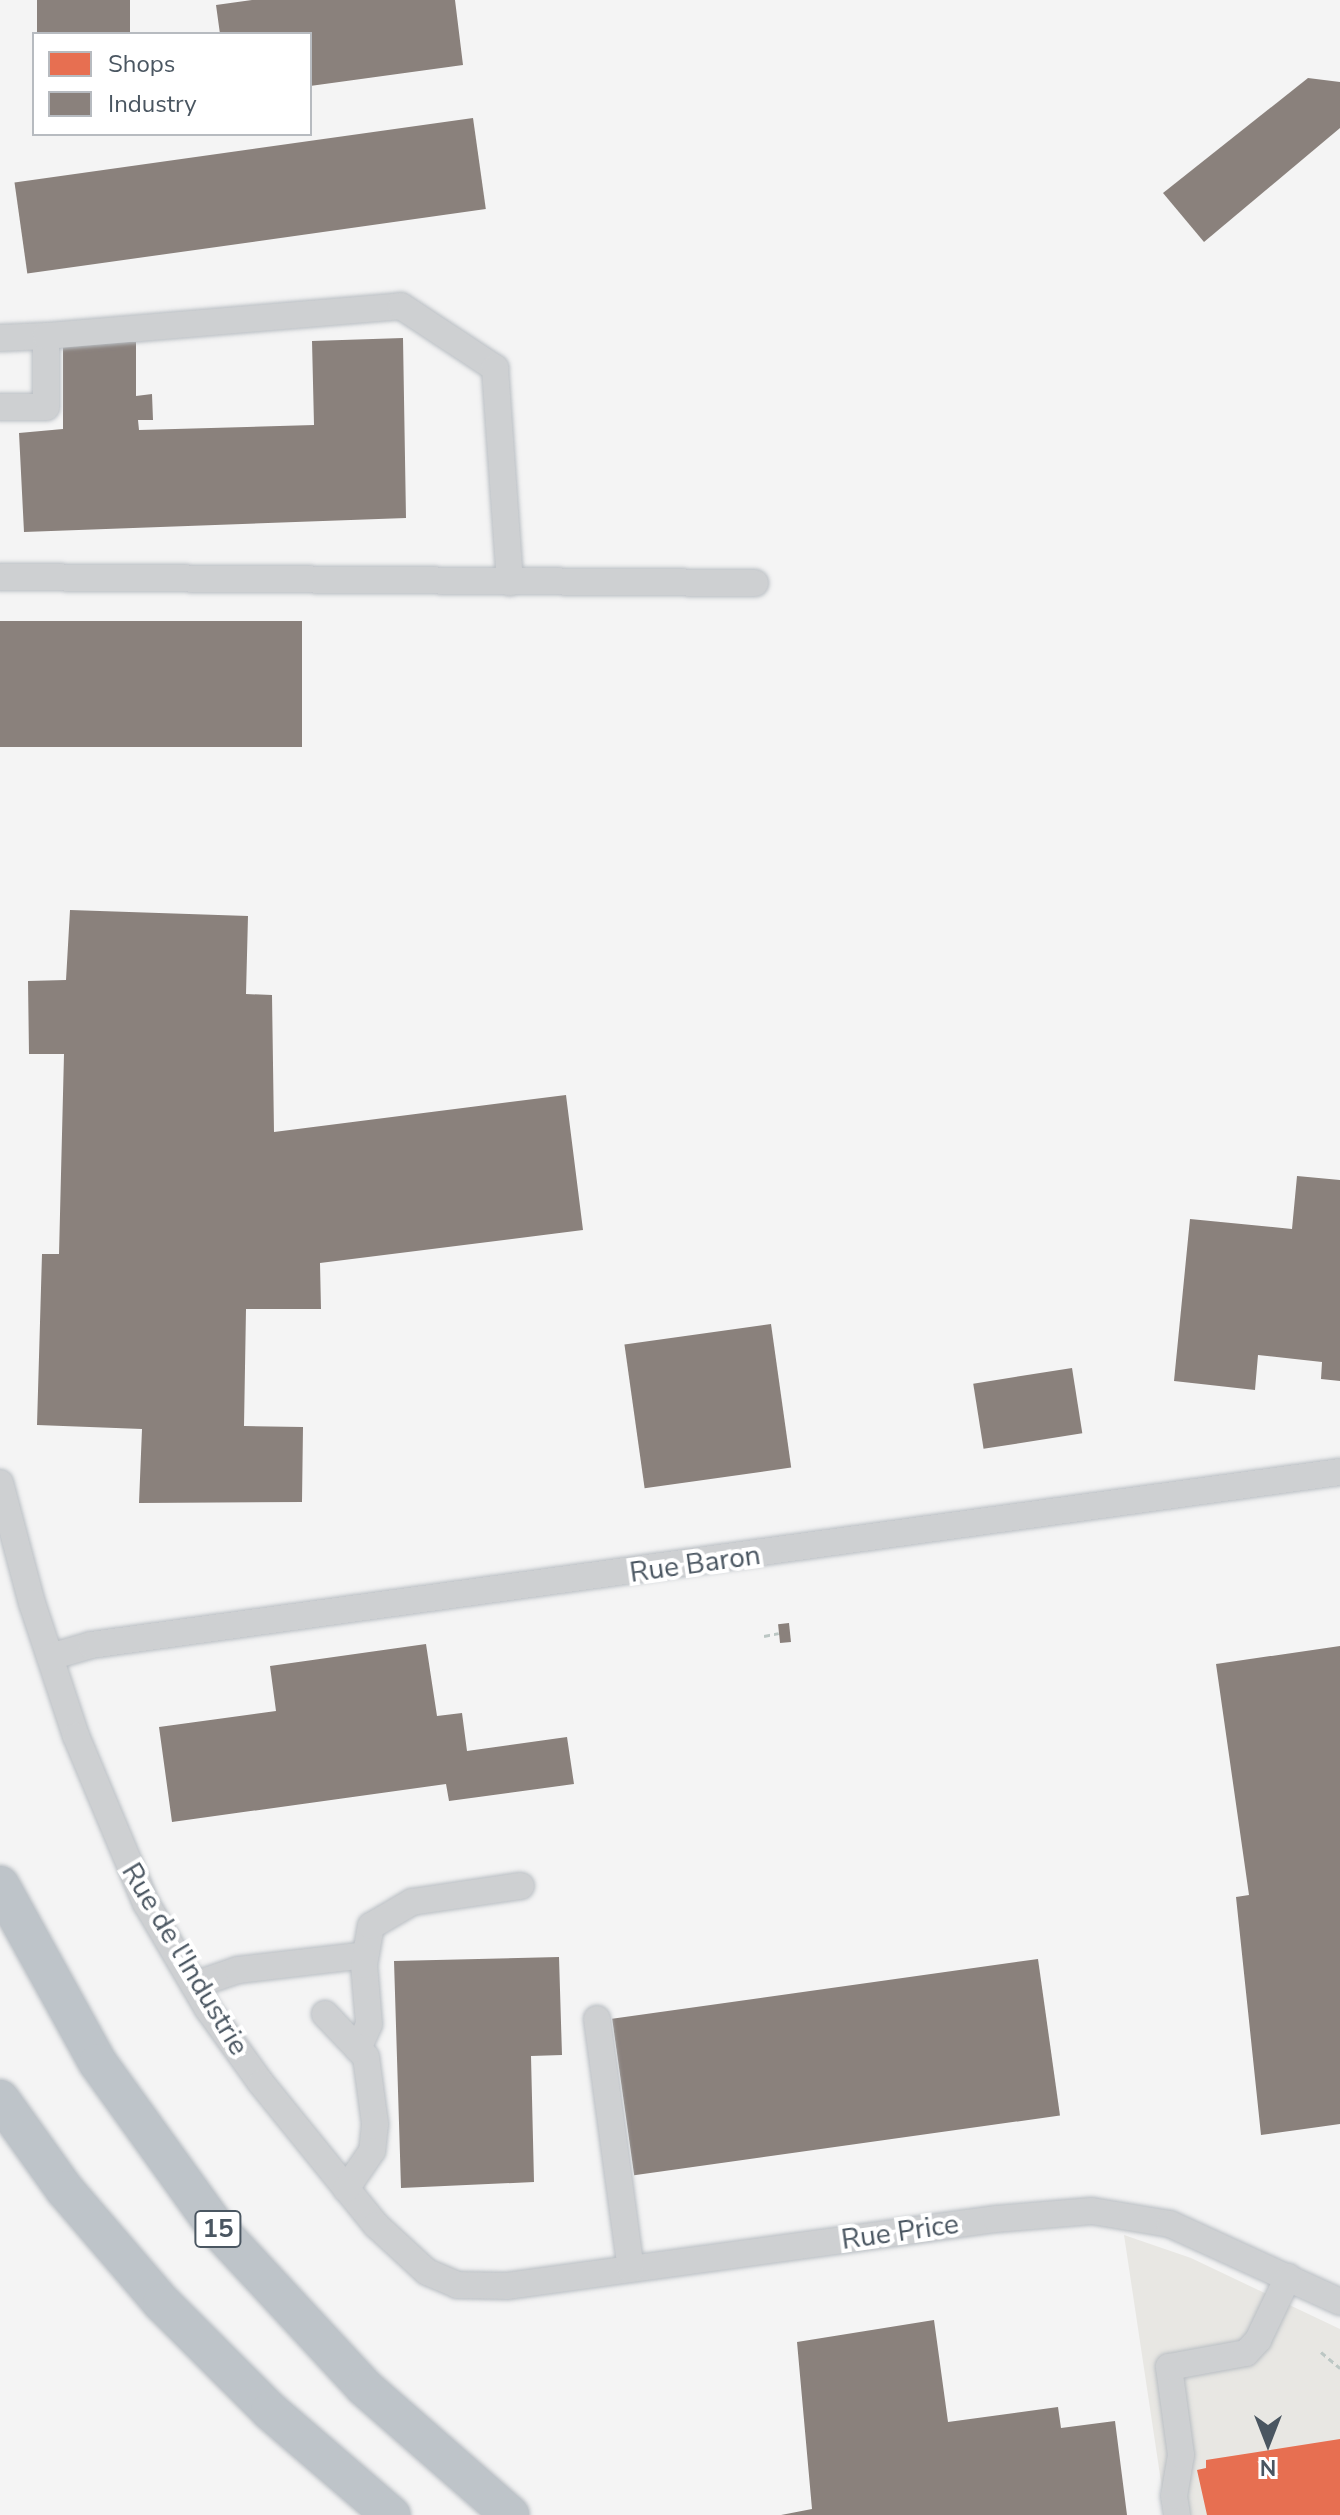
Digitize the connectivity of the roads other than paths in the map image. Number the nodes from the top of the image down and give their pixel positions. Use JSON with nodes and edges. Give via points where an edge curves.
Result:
{"nodes":[{"id":1,"x":46,"y":336,"type":"junction"},
{"id":2,"x":0,"y":338,"type":"edge"},
{"id":3,"x":0,"y":407,"type":"edge"},
{"id":4,"x":0,"y":577,"type":"edge"},
{"id":5,"x":510,"y":582,"type":"junction"},
{"id":6,"x":755,"y":583,"type":"dead end"},
{"id":7,"x":1340,"y":1472,"type":"edge"},
{"id":8,"x":0,"y":1483,"type":"edge"},
{"id":9,"x":50,"y":1657,"type":"junction"},
{"id":10,"x":0,"y":1885,"type":"edge"},
{"id":11,"x":521,"y":1886,"type":"dead end"},
{"id":12,"x":365,"y":1955,"type":"junction"},
{"id":13,"x":194,"y":1985,"type":"junction"},
{"id":14,"x":325,"y":2014,"type":"dead end"},
{"id":15,"x":597,"y":2019,"type":"dead end"},
{"id":16,"x":358,"y":2049,"type":"junction"},
{"id":17,"x":0,"y":2099,"type":"edge"},
{"id":18,"x":346,"y":2189,"type":"junction"},
{"id":19,"x":631,"y":2269,"type":"junction"},
{"id":20,"x":1288,"y":2277,"type":"junction"},
{"id":21,"x":445,"y":2281,"type":"joint"},
{"id":22,"x":1340,"y":2302,"type":"edge"},
{"id":23,"x":391,"y":2515,"type":"edge"},
{"id":24,"x":510,"y":2515,"type":"edge"},
{"id":25,"x":1177,"y":2515,"type":"edge"}],
"edges":[{"from":1,"to":2,"type":"street"},
{"from":1,"to":3,"type":"street","via":[[46,407]]},
{"from":1,"to":5,"type":"street","via":[[401,306],[495,368]]},
{"from":4,"to":5,"type":"street"},
{"from":5,"to":6,"type":"street"},
{"from":7,"to":9,"type":"street","name":"Rue Baron","via":[[91,1645]]},
{"from":8,"to":9,"type":"street","name":"Rue de l'Industrie"},
{"from":9,"to":13,"type":"street","name":"Rue de l'Industrie","via":[[120,1848]]},
{"from":10,"to":24,"type":"highway","number":"15","via":[[98,2063],[210,2219],[277,2299],[364,2387]]},
{"from":11,"to":12,"type":"street","via":[[412,1902],[371,1926]]},
{"from":12,"to":13,"type":"street","via":[[238,1970]]},
{"from":12,"to":16,"type":"street","via":[[369,2024]]},
{"from":13,"to":18,"type":"street","name":"Rue de l'Industrie","via":[[254,2074]]},
{"from":14,"to":16,"type":"street"},
{"from":15,"to":19,"type":"street"},
{"from":16,"to":18,"type":"street","via":[[366,2057],[376,2136],[367,2161]]},
{"from":17,"to":23,"type":"highway","via":[[65,2190],[171,2313],[270,2411]]},
{"from":18,"to":21,"type":"street","name":"Rue de l'Industrie","via":[[395,2246]]},
{"from":19,"to":20,"type":"street","name":"Rue Price","via":[[996,2219],[1092,2211],[1170,2224]]},
{"from":19,"to":21,"type":"street","name":"Rue Price","via":[[507,2286]]},
{"from":20,"to":22,"type":"street","name":"Rue Price"},
{"from":20,"to":25,"type":"street","via":[[1246,2353],[1169,2367],[1181,2455],[1174,2496]]}]}
